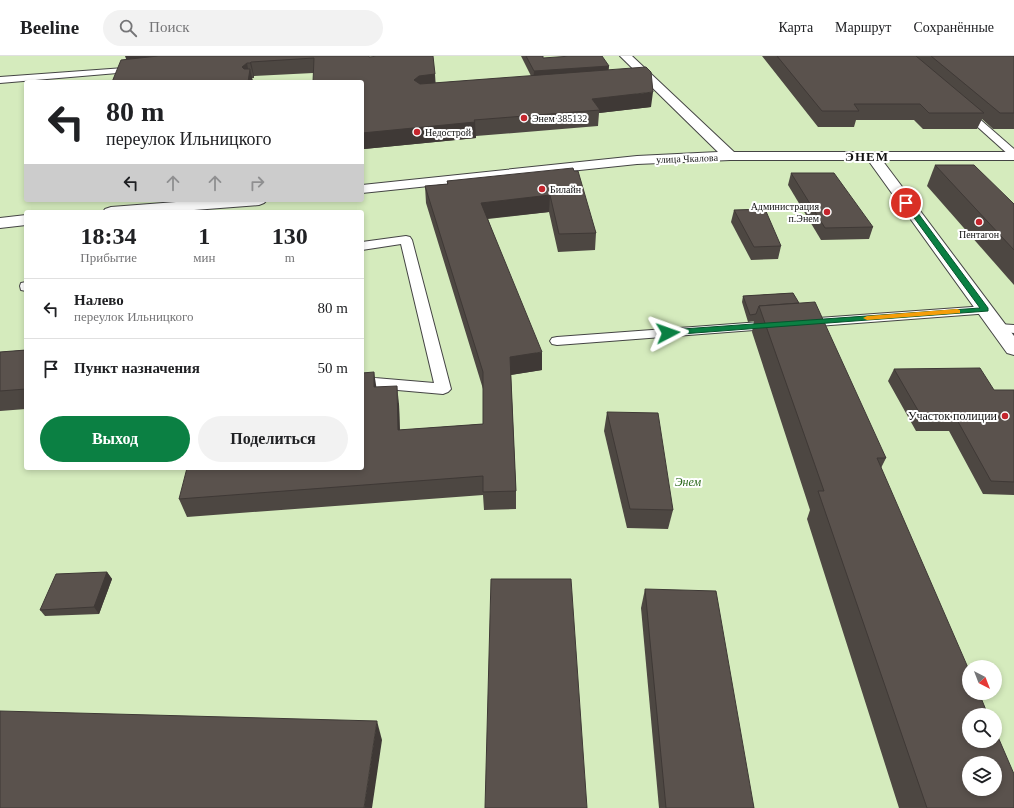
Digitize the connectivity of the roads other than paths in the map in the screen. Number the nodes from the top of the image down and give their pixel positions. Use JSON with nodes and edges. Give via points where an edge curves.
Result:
{"nodes":[{"id":1,"x":626,"y":56,"type":"edge"},
{"id":2,"x":150,"y":68,"type":"edge"},
{"id":3,"x":92,"y":73,"type":"junction"},
{"id":4,"x":0,"y":80,"type":"edge"},
{"id":5,"x":88,"y":80,"type":"edge"},
{"id":6,"x":954,"y":102,"type":"edge"},
{"id":7,"x":871,"y":155,"type":"junction"},
{"id":8,"x":1014,"y":155,"type":"edge"},
{"id":9,"x":730,"y":156,"type":"junction"},
{"id":10,"x":364,"y":189,"type":"edge"},
{"id":11,"x":228,"y":202,"type":"edge"},
{"id":12,"x":134,"y":210,"type":"edge"},
{"id":13,"x":24,"y":220,"type":"edge"},
{"id":14,"x":0,"y":222,"type":"edge"},
{"id":15,"x":364,"y":246,"type":"edge"},
{"id":16,"x":986,"y":310,"type":"junction"},
{"id":17,"x":1006,"y":329,"type":"edge"},
{"id":18,"x":558,"y":341,"type":"dead end"},
{"id":19,"x":1014,"y":349,"type":"edge"},
{"id":20,"x":364,"y":380,"type":"edge"}],
"edges":[{"from":1,"to":9,"type":"street","via":[[644,78]]},
{"from":2,"to":3,"type":"lane"},
{"from":3,"to":4,"type":"lane"},
{"from":3,"to":5,"type":"lane"},
{"from":6,"to":8,"type":"lane"},
{"from":7,"to":8,"type":"street","name":"улица Чкалова"},
{"from":7,"to":9,"type":"street","name":"улица Чкалова"},
{"from":7,"to":16,"type":"street"},
{"from":9,"to":10,"type":"street","name":"улица Чкалова","via":[[637,160]]},
{"from":11,"to":12,"type":"street"},
{"from":13,"to":14,"type":"street"},
{"from":15,"to":20,"type":"lane","via":[[406,240],[443,389]]},
{"from":16,"to":17,"type":"street"},
{"from":16,"to":18,"type":"lane"},
{"from":17,"to":19,"type":"street"}]}
